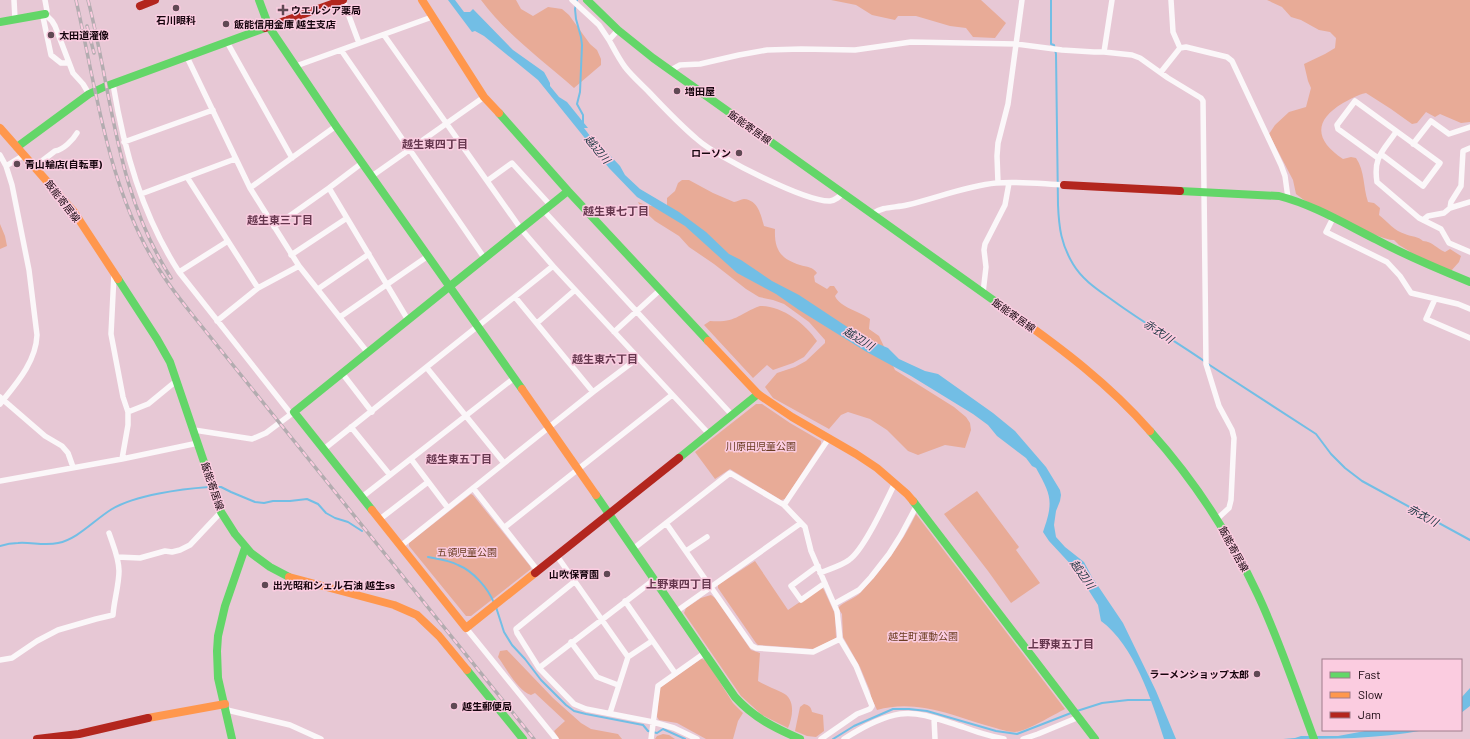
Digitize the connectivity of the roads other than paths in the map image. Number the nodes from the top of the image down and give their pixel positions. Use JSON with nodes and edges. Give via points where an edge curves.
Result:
{"nodes":[{"id":1,"x":14,"y":0,"type":"edge"},
{"id":2,"x":45,"y":0,"type":"edge"},
{"id":3,"x":155,"y":0,"type":"edge"},
{"id":4,"x":259,"y":0,"type":"edge"},
{"id":5,"x":343,"y":0,"type":"edge"},
{"id":6,"x":422,"y":0,"type":"edge"},
{"id":7,"x":572,"y":0,"type":"edge"},
{"id":8,"x":587,"y":0,"type":"edge"},
{"id":9,"x":1022,"y":0,"type":"edge"},
{"id":10,"x":1112,"y":0,"type":"edge"},
{"id":11,"x":1171,"y":0,"type":"edge"},
{"id":12,"x":140,"y":6,"type":"dead end"},
{"id":13,"x":42,"y":15,"type":"junction"},
{"id":14,"x":432,"y":17,"type":"junction"},
{"id":15,"x":15,"y":19,"type":"junction"},
{"id":16,"x":0,"y":22,"type":"edge"},
{"id":17,"x":269,"y":27,"type":"junction"},
{"id":18,"x":618,"y":30,"type":"junction"},
{"id":19,"x":384,"y":34,"type":"junction"},
{"id":20,"x":609,"y":40,"type":"junction"},
{"id":21,"x":227,"y":42,"type":"junction"},
{"id":22,"x":359,"y":43,"type":"junction"},
{"id":23,"x":1016,"y":44,"type":"junction"},
{"id":24,"x":1180,"y":48,"type":"junction"},
{"id":25,"x":341,"y":50,"type":"junction"},
{"id":26,"x":1104,"y":52,"type":"junction"},
{"id":27,"x":187,"y":57,"type":"junction"},
{"id":28,"x":69,"y":63,"type":"junction"},
{"id":29,"x":296,"y":66,"type":"junction"},
{"id":30,"x":671,"y":70,"type":"junction"},
{"id":31,"x":1161,"y":72,"type":"junction"},
{"id":32,"x":113,"y":84,"type":"junction"},
{"id":33,"x":89,"y":94,"type":"junction"},
{"id":34,"x":484,"y":98,"type":"junction"},
{"id":35,"x":213,"y":110,"type":"junction"},
{"id":36,"x":447,"y":123,"type":"junction"},
{"id":37,"x":336,"y":126,"type":"junction"},
{"id":38,"x":1470,"y":127,"type":"edge"},
{"id":39,"x":0,"y":128,"type":"edge"},
{"id":40,"x":1396,"y":132,"type":"junction"},
{"id":41,"x":77,"y":133,"type":"dead end"},
{"id":42,"x":124,"y":142,"type":"junction"},
{"id":43,"x":1413,"y":144,"type":"junction"},
{"id":44,"x":18,"y":147,"type":"junction"},
{"id":45,"x":1470,"y":148,"type":"edge"},
{"id":46,"x":410,"y":150,"type":"junction"},
{"id":47,"x":0,"y":155,"type":"edge"},
{"id":48,"x":24,"y":155,"type":"junction"},
{"id":49,"x":1380,"y":156,"type":"junction"},
{"id":50,"x":292,"y":158,"type":"junction"},
{"id":51,"x":235,"y":159,"type":"junction"},
{"id":52,"x":362,"y":163,"type":"junction"},
{"id":53,"x":6,"y":166,"type":"junction"},
{"id":54,"x":34,"y":167,"type":"junction"},
{"id":55,"x":372,"y":176,"type":"junction"},
{"id":56,"x":187,"y":177,"type":"junction"},
{"id":57,"x":487,"y":181,"type":"junction"},
{"id":58,"x":998,"y":183,"type":"junction"},
{"id":59,"x":1009,"y":183,"type":"junction"},
{"id":60,"x":1064,"y":186,"type":"joint"},
{"id":61,"x":250,"y":188,"type":"junction"},
{"id":62,"x":329,"y":188,"type":"junction"},
{"id":63,"x":568,"y":191,"type":"junction"},
{"id":64,"x":844,"y":193,"type":"junction"},
{"id":65,"x":140,"y":194,"type":"junction"},
{"id":66,"x":1205,"y":194,"type":"junction"},
{"id":67,"x":1288,"y":198,"type":"junction"},
{"id":68,"x":1470,"y":202,"type":"edge"},
{"id":69,"x":551,"y":206,"type":"junction"},
{"id":70,"x":1450,"y":208,"type":"junction"},
{"id":71,"x":544,"y":211,"type":"junction"},
{"id":72,"x":872,"y":214,"type":"junction"},
{"id":73,"x":346,"y":218,"type":"junction"},
{"id":74,"x":1333,"y":218,"type":"junction"},
{"id":75,"x":1423,"y":220,"type":"junction"},
{"id":76,"x":274,"y":227,"type":"junction"},
{"id":77,"x":521,"y":229,"type":"junction"},
{"id":78,"x":228,"y":241,"type":"junction"},
{"id":79,"x":1470,"y":252,"type":"edge"},
{"id":80,"x":369,"y":254,"type":"junction"},
{"id":81,"x":292,"y":255,"type":"junction"},
{"id":82,"x":428,"y":256,"type":"junction"},
{"id":83,"x":485,"y":259,"type":"junction"},
{"id":84,"x":299,"y":266,"type":"junction"},
{"id":85,"x":553,"y":266,"type":"junction"},
{"id":86,"x":179,"y":272,"type":"junction"},
{"id":87,"x":114,"y":274,"type":"junction"},
{"id":88,"x":1470,"y":282,"type":"edge"},
{"id":89,"x":388,"y":284,"type":"junction"},
{"id":90,"x":449,"y":287,"type":"junction"},
{"id":91,"x":258,"y":288,"type":"junction"},
{"id":92,"x":318,"y":289,"type":"junction"},
{"id":93,"x":575,"y":290,"type":"junction"},
{"id":94,"x":660,"y":290,"type":"junction"},
{"id":95,"x":983,"y":293,"type":"junction"},
{"id":96,"x":515,"y":297,"type":"junction"},
{"id":97,"x":1435,"y":299,"type":"junction"},
{"id":98,"x":1470,"y":310,"type":"edge"},
{"id":99,"x":636,"y":312,"type":"junction"},
{"id":100,"x":340,"y":318,"type":"junction"},
{"id":101,"x":408,"y":320,"type":"junction"},
{"id":102,"x":217,"y":321,"type":"junction"},
{"id":103,"x":537,"y":323,"type":"junction"},
{"id":104,"x":478,"y":327,"type":"junction"},
{"id":105,"x":614,"y":332,"type":"junction"},
{"id":106,"x":1470,"y":338,"type":"edge"},
{"id":107,"x":368,"y":352,"type":"junction"},
{"id":108,"x":638,"y":358,"type":"junction"},
{"id":109,"x":427,"y":368,"type":"junction"},
{"id":110,"x":342,"y":373,"type":"junction"},
{"id":111,"x":514,"y":378,"type":"junction"},
{"id":112,"x":176,"y":381,"type":"junction"},
{"id":113,"x":593,"y":392,"type":"junction"},
{"id":114,"x":672,"y":394,"type":"junction"},
{"id":115,"x":758,"y":394,"type":"junction"},
{"id":116,"x":1,"y":400,"type":"edge"},
{"id":117,"x":128,"y":412,"type":"junction"},
{"id":118,"x":372,"y":412,"type":"junction"},
{"id":119,"x":293,"y":413,"type":"junction"},
{"id":120,"x":732,"y":415,"type":"junction"},
{"id":121,"x":465,"y":416,"type":"junction"},
{"id":122,"x":352,"y":427,"type":"junction"},
{"id":123,"x":549,"y":427,"type":"junction"},
{"id":124,"x":194,"y":430,"type":"junction"},
{"id":125,"x":709,"y":434,"type":"junction"},
{"id":126,"x":829,"y":438,"type":"junction"},
{"id":127,"x":198,"y":443,"type":"junction"},
{"id":128,"x":324,"y":449,"type":"junction"},
{"id":129,"x":122,"y":459,"type":"junction"},
{"id":130,"x":411,"y":459,"type":"junction"},
{"id":131,"x":504,"y":463,"type":"junction"},
{"id":132,"x":73,"y":467,"type":"junction"},
{"id":133,"x":577,"y":469,"type":"junction"},
{"id":134,"x":390,"y":475,"type":"junction"},
{"id":135,"x":0,"y":481,"type":"edge"},
{"id":136,"x":428,"y":482,"type":"junction"},
{"id":137,"x":895,"y":483,"type":"junction"},
{"id":138,"x":473,"y":488,"type":"junction"},
{"id":139,"x":362,"y":497,"type":"junction"},
{"id":140,"x":784,"y":505,"type":"junction"},
{"id":141,"x":917,"y":505,"type":"junction"},
{"id":142,"x":448,"y":508,"type":"junction"},
{"id":143,"x":222,"y":512,"type":"junction"},
{"id":144,"x":609,"y":514,"type":"junction"},
{"id":145,"x":1217,"y":519,"type":"junction"},
{"id":146,"x":380,"y":520,"type":"junction"},
{"id":147,"x":666,"y":523,"type":"junction"},
{"id":148,"x":801,"y":523,"type":"junction"},
{"id":149,"x":505,"y":527,"type":"junction"},
{"id":150,"x":109,"y":533,"type":"dead end"},
{"id":151,"x":707,"y":537,"type":"dead end"},
{"id":152,"x":402,"y":545,"type":"junction"},
{"id":153,"x":245,"y":548,"type":"junction"},
{"id":154,"x":633,"y":549,"type":"junction"},
{"id":155,"x":686,"y":551,"type":"junction"},
{"id":156,"x":557,"y":556,"type":"junction"},
{"id":157,"x":117,"y":557,"type":"junction"},
{"id":158,"x":818,"y":566,"type":"junction"},
{"id":159,"x":538,"y":571,"type":"junction"},
{"id":160,"x":820,"y":572,"type":"junction"},
{"id":161,"x":655,"y":579,"type":"junction"},
{"id":162,"x":574,"y":582,"type":"junction"},
{"id":163,"x":825,"y":583,"type":"junction"},
{"id":164,"x":711,"y":586,"type":"junction"},
{"id":165,"x":625,"y":601,"type":"junction"},
{"id":166,"x":834,"y":604,"type":"junction"},
{"id":167,"x":677,"y":611,"type":"junction"},
{"id":168,"x":602,"y":619,"type":"junction"},
{"id":169,"x":466,"y":628,"type":"junction"},
{"id":170,"x":840,"y":639,"type":"junction"},
{"id":171,"x":652,"y":641,"type":"junction"},
{"id":172,"x":571,"y":642,"type":"junction"},
{"id":173,"x":706,"y":652,"type":"junction"},
{"id":174,"x":628,"y":658,"type":"junction"},
{"id":175,"x":0,"y":660,"type":"edge"},
{"id":176,"x":539,"y":668,"type":"junction"},
{"id":177,"x":675,"y":673,"type":"junction"},
{"id":178,"x":618,"y":685,"type":"junction"},
{"id":179,"x":226,"y":707,"type":"junction"},
{"id":180,"x":610,"y":712,"type":"junction"},
{"id":181,"x":1078,"y":716,"type":"junction"},
{"id":182,"x":934,"y":718,"type":"junction"},
{"id":183,"x":653,"y":725,"type":"junction"},
{"id":184,"x":984,"y":737,"type":"edge"},
{"id":185,"x":1038,"y":737,"type":"edge"},
{"id":186,"x":651,"y":738,"type":"edge"},
{"id":187,"x":37,"y":739,"type":"edge"},
{"id":188,"x":232,"y":739,"type":"edge"},
{"id":189,"x":321,"y":739,"type":"edge"},
{"id":190,"x":523,"y":739,"type":"edge"},
{"id":191,"x":556,"y":739,"type":"edge"},
{"id":192,"x":697,"y":739,"type":"edge"},
{"id":193,"x":800,"y":739,"type":"edge"},
{"id":194,"x":821,"y":739,"type":"edge"},
{"id":195,"x":844,"y":739,"type":"edge"},
{"id":196,"x":935,"y":739,"type":"edge"},
{"id":197,"x":1004,"y":739,"type":"edge"},
{"id":198,"x":1023,"y":739,"type":"edge"},
{"id":199,"x":1095,"y":739,"type":"edge"},
{"id":200,"x":1314,"y":739,"type":"edge"}],
"edges":[{"from":1,"to":15,"type":"street"},
{"from":2,"to":13,"type":"street","via":[[47,11]]},
{"from":3,"to":12,"type":"street"},
{"from":4,"to":17,"type":"street"},
{"from":5,"to":17,"type":"street"},
{"from":5,"to":22,"type":"street"},
{"from":6,"to":14,"type":"street"},
{"from":7,"to":20,"type":"street","via":[[599,25]]},
{"from":8,"to":18,"type":"street","name":"飯能寄居線"},
{"from":9,"to":23,"type":"street"},
{"from":10,"to":26,"type":"street"},
{"from":11,"to":24,"type":"street","via":[[1173,32]]},
{"from":13,"to":15,"type":"street"},
{"from":13,"to":28,"type":"street","via":[[55,26]]},
{"from":13,"to":28,"type":"street","via":[[51,55],[61,63]]},
{"from":14,"to":19,"type":"street"},
{"from":14,"to":34,"type":"street"},
{"from":15,"to":16,"type":"street"},
{"from":17,"to":21,"type":"street"},
{"from":17,"to":29,"type":"street"},
{"from":18,"to":20,"type":"street"},
{"from":18,"to":30,"type":"street","name":"飯能寄居線"},
{"from":19,"to":22,"type":"street"},
{"from":19,"to":36,"type":"street"},
{"from":20,"to":64,"type":"street","via":[[625,67],[699,142],[725,158],[798,193],[830,201]]},
{"from":21,"to":27,"type":"street"},
{"from":21,"to":50,"type":"street"},
{"from":22,"to":25,"type":"street"},
{"from":23,"to":26,"type":"street","via":[[1068,51]]},
{"from":23,"to":30,"type":"street","via":[[912,42],[854,50],[767,50],[700,64],[680,65]]},
{"from":23,"to":58,"type":"street","via":[[1008,104],[998,143]]},
{"from":24,"to":31,"type":"street"},
{"from":24,"to":67,"type":"street","via":[[1186,47],[1228,57],[1232,61],[1286,176]]},
{"from":25,"to":29,"type":"street"},
{"from":25,"to":46,"type":"street"},
{"from":26,"to":31,"type":"street","via":[[1132,55]]},
{"from":27,"to":32,"type":"street"},
{"from":27,"to":35,"type":"street"},
{"from":28,"to":33,"type":"street","via":[[73,73]]},
{"from":29,"to":37,"type":"street"},
{"from":30,"to":64,"type":"street","name":"飯能寄居線"},
{"from":31,"to":66,"type":"street","via":[[1203,101]]},
{"from":32,"to":33,"type":"street"},
{"from":32,"to":42,"type":"street"},
{"from":33,"to":44,"type":"street"},
{"from":34,"to":36,"type":"street"},
{"from":34,"to":63,"type":"street"},
{"from":35,"to":42,"type":"street"},
{"from":35,"to":51,"type":"street"},
{"from":36,"to":46,"type":"street"},
{"from":36,"to":57,"type":"street"},
{"from":37,"to":50,"type":"street"},
{"from":37,"to":52,"type":"street"},
{"from":38,"to":43,"type":"street","via":[[1449,134],[1431,121]]},
{"from":39,"to":44,"type":"street","name":"飯能寄居線"},
{"from":40,"to":43,"type":"street"},
{"from":40,"to":49,"type":"street"},
{"from":40,"to":49,"type":"street","via":[[1355,101],[1337,125],[1338,129]]},
{"from":41,"to":54,"type":"street","via":[[59,151],[55,151]]},
{"from":42,"to":65,"type":"street"},
{"from":43,"to":49,"type":"street","via":[[1440,163],[1424,186]]},
{"from":44,"to":48,"type":"street","name":"飯能寄居線"},
{"from":45,"to":70,"type":"street","via":[[1463,151],[1461,186]]},
{"from":46,"to":55,"type":"street"},
{"from":46,"to":83,"type":"street"},
{"from":47,"to":53,"type":"street"},
{"from":48,"to":53,"type":"street"},
{"from":48,"to":54,"type":"street","name":"飯能寄居線"},
{"from":49,"to":75,"type":"street","via":[[1376,167],[1377,182]]},
{"from":50,"to":61,"type":"street"},
{"from":51,"to":56,"type":"street"},
{"from":51,"to":61,"type":"street"},
{"from":52,"to":55,"type":"street"},
{"from":52,"to":62,"type":"street"},
{"from":53,"to":116,"type":"street","via":[[29,270],[37,344],[21,378]]},
{"from":54,"to":87,"type":"street","name":"飯能寄居線","via":[[74,212]]},
{"from":55,"to":82,"type":"street"},
{"from":56,"to":65,"type":"street"},
{"from":56,"to":78,"type":"street"},
{"from":57,"to":69,"type":"street","via":[[512,163]]},
{"from":57,"to":77,"type":"street"},
{"from":58,"to":59,"type":"street"},
{"from":58,"to":72,"type":"street","via":[[880,209]]},
{"from":59,"to":60,"type":"street"},
{"from":59,"to":95,"type":"street","via":[[1005,205],[985,244]]},
{"from":60,"to":66,"type":"street"},
{"from":61,"to":76,"type":"street"},
{"from":62,"to":73,"type":"street"},
{"from":62,"to":76,"type":"street"},
{"from":63,"to":69,"type":"street"},
{"from":63,"to":94,"type":"street"},
{"from":64,"to":72,"type":"street","name":"飯能寄居線"},
{"from":65,"to":86,"type":"street","via":[[169,257]]},
{"from":66,"to":67,"type":"street"},
{"from":66,"to":145,"type":"street","via":[[1206,364],[1219,406],[1234,438],[1230,504]]},
{"from":67,"to":74,"type":"street"},
{"from":68,"to":70,"type":"street"},
{"from":69,"to":71,"type":"street"},
{"from":70,"to":75,"type":"street","via":[[1444,213],[1428,216]]},
{"from":71,"to":77,"type":"street"},
{"from":71,"to":99,"type":"street"},
{"from":72,"to":95,"type":"street","name":"飯能寄居線"},
{"from":73,"to":80,"type":"street"},
{"from":73,"to":81,"type":"street"},
{"from":74,"to":88,"type":"street","via":[[1435,268]]},
{"from":74,"to":97,"type":"street","via":[[1326,232],[1387,262],[1411,293]]},
{"from":75,"to":79,"type":"street","via":[[1440,230],[1449,243]]},
{"from":76,"to":81,"type":"street"},
{"from":77,"to":83,"type":"street"},
{"from":77,"to":85,"type":"street"},
{"from":78,"to":86,"type":"street"},
{"from":78,"to":91,"type":"street"},
{"from":80,"to":89,"type":"street"},
{"from":80,"to":92,"type":"street"},
{"from":81,"to":84,"type":"street"},
{"from":82,"to":89,"type":"street"},
{"from":82,"to":90,"type":"street"},
{"from":83,"to":90,"type":"street"},
{"from":84,"to":91,"type":"street"},
{"from":84,"to":92,"type":"street"},
{"from":85,"to":93,"type":"street"},
{"from":85,"to":96,"type":"street"},
{"from":86,"to":102,"type":"street"},
{"from":87,"to":112,"type":"street","name":"飯能寄居線","via":[[157,339],[170,362]]},
{"from":87,"to":117,"type":"street","via":[[111,334]]},
{"from":89,"to":100,"type":"street"},
{"from":89,"to":101,"type":"street"},
{"from":90,"to":101,"type":"street"},
{"from":90,"to":104,"type":"street"},
{"from":91,"to":102,"type":"street"},
{"from":92,"to":100,"type":"street"},
{"from":93,"to":103,"type":"street"},
{"from":93,"to":105,"type":"street"},
{"from":94,"to":99,"type":"street"},
{"from":94,"to":115,"type":"street"},
{"from":95,"to":145,"type":"street","name":"飯能寄居線","via":[[1069,354],[1125,403],[1176,460]]},
{"from":96,"to":103,"type":"street"},
{"from":96,"to":104,"type":"street"},
{"from":97,"to":98,"type":"street","via":[[1458,304]]},
{"from":97,"to":106,"type":"street","via":[[1426,319]]},
{"from":99,"to":105,"type":"street"},
{"from":99,"to":120,"type":"street"},
{"from":100,"to":107,"type":"street"},
{"from":101,"to":107,"type":"street"},
{"from":102,"to":119,"type":"street"},
{"from":103,"to":113,"type":"street"},
{"from":104,"to":109,"type":"street"},
{"from":104,"to":111,"type":"street"},
{"from":105,"to":108,"type":"street"},
{"from":107,"to":110,"type":"street"},
{"from":108,"to":113,"type":"street"},
{"from":108,"to":114,"type":"street"},
{"from":109,"to":118,"type":"street"},
{"from":109,"to":121,"type":"street"},
{"from":110,"to":118,"type":"street"},
{"from":110,"to":119,"type":"street"},
{"from":111,"to":121,"type":"street"},
{"from":111,"to":123,"type":"street"},
{"from":112,"to":117,"type":"street","via":[[148,404]]},
{"from":112,"to":124,"type":"street","name":"飯能寄居線"},
{"from":113,"to":123,"type":"street"},
{"from":114,"to":125,"type":"street"},
{"from":114,"to":133,"type":"street"},
{"from":115,"to":120,"type":"street"},
{"from":115,"to":126,"type":"street"},
{"from":116,"to":132,"type":"street","via":[[45,436],[62,446],[68,453]]},
{"from":117,"to":129,"type":"street"},
{"from":118,"to":122,"type":"street"},
{"from":119,"to":124,"type":"street","via":[[266,433],[252,439]]},
{"from":119,"to":128,"type":"street"},
{"from":120,"to":125,"type":"street"},
{"from":121,"to":130,"type":"street"},
{"from":121,"to":131,"type":"street"},
{"from":122,"to":128,"type":"street"},
{"from":122,"to":134,"type":"street"},
{"from":123,"to":131,"type":"street"},
{"from":123,"to":133,"type":"street"},
{"from":124,"to":127,"type":"street","name":"飯能寄居線"},
{"from":125,"to":144,"type":"street"},
{"from":126,"to":137,"type":"street"},
{"from":126,"to":140,"type":"street"},
{"from":127,"to":129,"type":"street"},
{"from":127,"to":143,"type":"street","name":"飯能寄居線"},
{"from":128,"to":139,"type":"street"},
{"from":129,"to":132,"type":"street"},
{"from":130,"to":134,"type":"street"},
{"from":130,"to":136,"type":"street"},
{"from":131,"to":138,"type":"street"},
{"from":132,"to":135,"type":"street"},
{"from":133,"to":144,"type":"street"},
{"from":133,"to":149,"type":"street"},
{"from":134,"to":139,"type":"street"},
{"from":136,"to":142,"type":"street"},
{"from":136,"to":146,"type":"street"},
{"from":137,"to":141,"type":"street"},
{"from":137,"to":160,"type":"street","via":[[855,554],[848,560]]},
{"from":138,"to":142,"type":"street"},
{"from":138,"to":149,"type":"street"},
{"from":139,"to":146,"type":"street"},
{"from":140,"to":147,"type":"street","via":[[730,473]]},
{"from":140,"to":148,"type":"street"},
{"from":141,"to":166,"type":"street","via":[[889,554],[871,576],[859,590]]},
{"from":141,"to":181,"type":"street"},
{"from":142,"to":152,"type":"street"},
{"from":143,"to":153,"type":"street","name":"飯能寄居線"},
{"from":143,"to":157,"type":"street","via":[[190,545],[180,550],[140,558]]},
{"from":144,"to":154,"type":"street"},
{"from":144,"to":156,"type":"street"},
{"from":145,"to":200,"type":"street","name":"飯能寄居線","via":[[1258,595]]},
{"from":146,"to":152,"type":"street"},
{"from":147,"to":154,"type":"street"},
{"from":147,"to":155,"type":"street"},
{"from":148,"to":158,"type":"street"},
{"from":148,"to":164,"type":"street"},
{"from":149,"to":159,"type":"street"},
{"from":150,"to":157,"type":"street"},
{"from":151,"to":155,"type":"street"},
{"from":152,"to":169,"type":"street"},
{"from":153,"to":179,"type":"street","via":[[226,597],[221,619],[217,666]]},
{"from":153,"to":190,"type":"street","name":"飯能寄居線","via":[[256,559],[294,579],[394,605],[417,615],[439,636]]},
{"from":154,"to":161,"type":"street"},
{"from":155,"to":164,"type":"street"},
{"from":156,"to":159,"type":"street"},
{"from":156,"to":162,"type":"street"},
{"from":157,"to":175,"type":"street","via":[[118,585],[113,615],[58,630],[12,658]]},
{"from":158,"to":160,"type":"street"},
{"from":158,"to":163,"type":"street","via":[[791,586],[801,600]]},
{"from":159,"to":169,"type":"street"},
{"from":160,"to":163,"type":"street"},
{"from":161,"to":165,"type":"street"},
{"from":161,"to":167,"type":"street"},
{"from":162,"to":168,"type":"street"},
{"from":162,"to":176,"type":"street","via":[[516,629]]},
{"from":163,"to":166,"type":"street"},
{"from":164,"to":167,"type":"street"},
{"from":164,"to":170,"type":"street","via":[[752,646],[756,648],[813,652]]},
{"from":165,"to":168,"type":"street"},
{"from":165,"to":171,"type":"street"},
{"from":166,"to":170,"type":"street"},
{"from":167,"to":173,"type":"street"},
{"from":168,"to":172,"type":"street"},
{"from":168,"to":174,"type":"street"},
{"from":169,"to":191,"type":"street"},
{"from":170,"to":194,"type":"street","via":[[856,666],[872,706]]},
{"from":171,"to":174,"type":"street"},
{"from":171,"to":177,"type":"street"},
{"from":172,"to":176,"type":"street"},
{"from":172,"to":178,"type":"street","via":[[597,678]]},
{"from":173,"to":177,"type":"street"},
{"from":173,"to":193,"type":"street","via":[[745,708],[772,727]]},
{"from":174,"to":178,"type":"street"},
{"from":176,"to":180,"type":"street","via":[[574,704]]},
{"from":177,"to":183,"type":"street","via":[[658,686]]},
{"from":178,"to":180,"type":"street"},
{"from":179,"to":187,"type":"street","via":[[154,716],[79,734]]},
{"from":179,"to":188,"type":"street"},
{"from":179,"to":189,"type":"street","via":[[290,725]]},
{"from":180,"to":183,"type":"street"},
{"from":181,"to":185,"type":"street"},
{"from":181,"to":199,"type":"street"},
{"from":182,"to":184,"type":"street"},
{"from":182,"to":195,"type":"street","via":[[904,714],[886,717]]},
{"from":182,"to":196,"type":"street"},
{"from":183,"to":186,"type":"street"},
{"from":183,"to":192,"type":"street","via":[[674,728]]},
{"from":184,"to":197,"type":"street"},
{"from":185,"to":198,"type":"street"}]}
